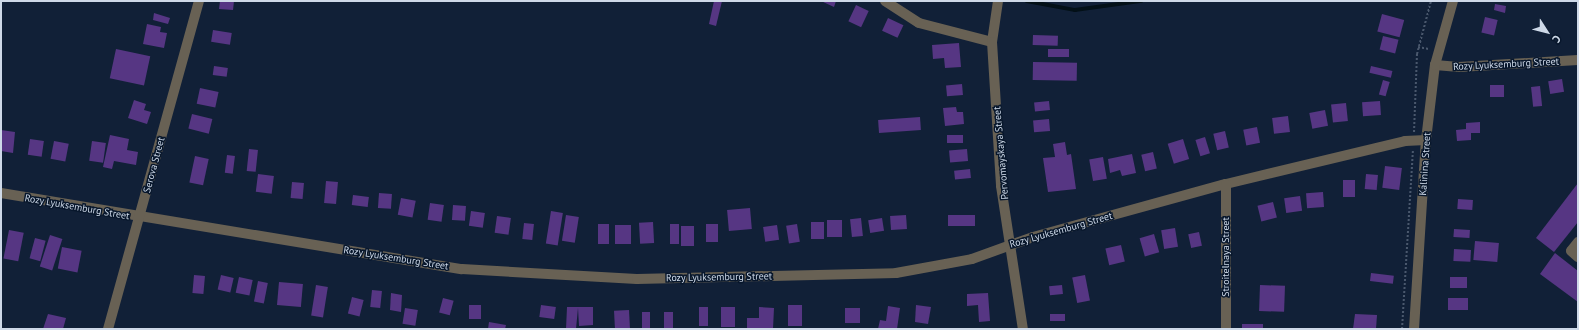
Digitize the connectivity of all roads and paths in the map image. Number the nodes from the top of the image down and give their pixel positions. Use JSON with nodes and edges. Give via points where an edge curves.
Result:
{"nodes":[{"id":1,"x":199,"y":1,"type":"edge"},
{"id":2,"x":886,"y":1,"type":"edge"},
{"id":3,"x":1431,"y":1,"type":"edge"},
{"id":4,"x":1453,"y":1,"type":"edge"},
{"id":5,"x":997,"y":5,"type":"edge"},
{"id":6,"x":992,"y":42,"type":"junction"},
{"id":7,"x":1578,"y":60,"type":"edge"},
{"id":8,"x":1435,"y":65,"type":"junction"},
{"id":9,"x":1414,"y":140,"type":"junction"},
{"id":10,"x":1426,"y":140,"type":"junction"},
{"id":11,"x":1226,"y":184,"type":"junction"},
{"id":12,"x":1,"y":193,"type":"edge"},
{"id":13,"x":139,"y":218,"type":"junction"},
{"id":14,"x":1578,"y":242,"type":"edge"},
{"id":15,"x":1013,"y":244,"type":"junction"},
{"id":16,"x":1578,"y":257,"type":"edge"},
{"id":17,"x":108,"y":329,"type":"edge"},
{"id":18,"x":1023,"y":329,"type":"edge"},
{"id":19,"x":1226,"y":329,"type":"edge"},
{"id":20,"x":1402,"y":329,"type":"edge"},
{"id":21,"x":1414,"y":329,"type":"edge"}],
"edges":[{"from":1,"to":13,"type":"street","name":"Serova Street"},
{"from":2,"to":6,"type":"street","via":[[919,23]]},
{"from":3,"to":9,"type":"path","via":[[1417,54]]},
{"from":4,"to":8,"type":"street","name":"Kalinina Street"},
{"from":5,"to":6,"type":"street","name":"Pervomayskaya Street"},
{"from":6,"to":15,"type":"street","name":"Pervomayskaya Street","via":[[1001,186]]},
{"from":7,"to":8,"type":"street","name":"Rozy Lyuksemburg Street","via":[[1459,67]]},
{"from":8,"to":10,"type":"street","name":"Kalinina Street"},
{"from":9,"to":10,"type":"street","name":"Rozy Lyuksemburg Street"},
{"from":9,"to":11,"type":"street","name":"Rozy Lyuksemburg Street"},
{"from":9,"to":20,"type":"path"},
{"from":10,"to":21,"type":"street","name":"Kalinina Street"},
{"from":11,"to":15,"type":"street","name":"Rozy Lyuksemburg Street"},
{"from":11,"to":19,"type":"street","name":"Stroitelnaya Street"},
{"from":12,"to":13,"type":"street","name":"Rozy Lyuksemburg Street"},
{"from":13,"to":15,"type":"street","name":"Rozy Lyuksemburg Street","via":[[462,269],[637,279],[896,273],[972,259]]},
{"from":13,"to":17,"type":"street","name":"Serova Street"},
{"from":14,"to":16,"type":"street","via":[[1571,251]]},
{"from":15,"to":18,"type":"street","name":"Pervomayskaya Street"}]}
